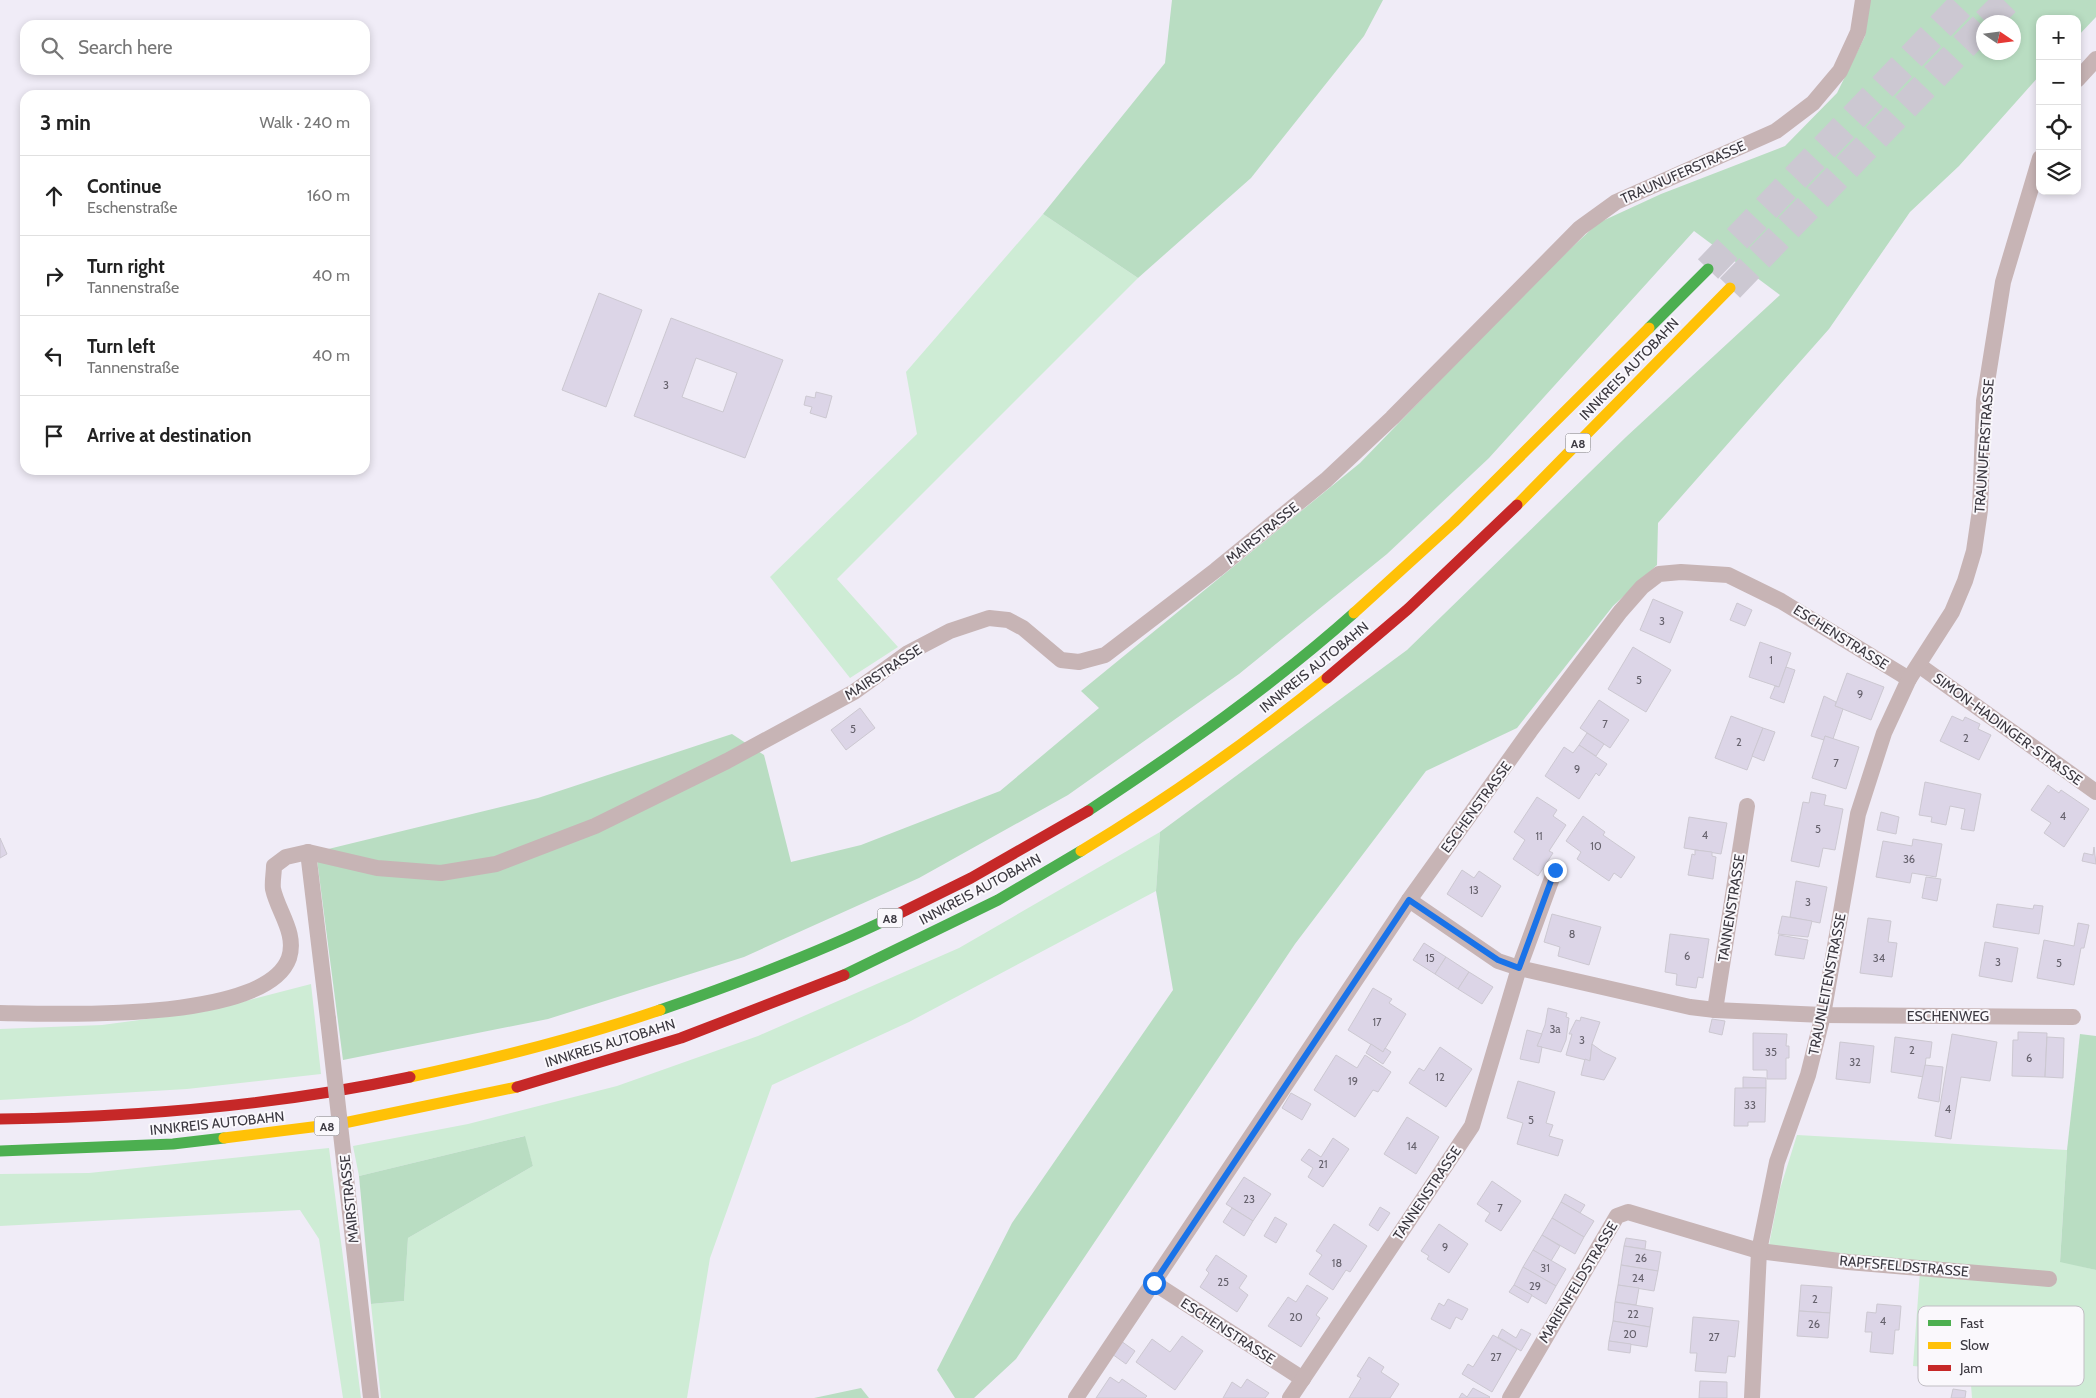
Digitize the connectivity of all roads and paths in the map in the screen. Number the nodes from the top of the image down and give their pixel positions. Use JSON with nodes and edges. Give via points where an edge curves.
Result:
{"nodes":[{"id":1,"x":1864,"y":0,"type":"edge"},
{"id":2,"x":2096,"y":59,"type":"edge"},
{"id":3,"x":2081,"y":76,"type":"edge"},
{"id":4,"x":2036,"y":171,"type":"edge"},
{"id":5,"x":1708,"y":269,"type":"tunnel mouth"},
{"id":6,"x":1730,"y":288,"type":"tunnel mouth"},
{"id":7,"x":1392,"y":418,"type":"joint"},
{"id":8,"x":1920,"y":666,"type":"junction"},
{"id":9,"x":1909,"y":679,"type":"junction"},
{"id":10,"x":2096,"y":792,"type":"edge"},
{"id":11,"x":1748,"y":806,"type":"dead end"},
{"id":12,"x":308,"y":852,"type":"junction"},
{"id":13,"x":1555,"y":870,"type":"dead end"},
{"id":14,"x":1409,"y":900,"type":"junction"},
{"id":15,"x":1519,"y":968,"type":"junction"},
{"id":16,"x":1715,"y":1010,"type":"junction"},
{"id":17,"x":0,"y":1013,"type":"edge"},
{"id":18,"x":1823,"y":1015,"type":"junction"},
{"id":19,"x":2073,"y":1016,"type":"dead end"},
{"id":20,"x":0,"y":1119,"type":"edge"},
{"id":21,"x":0,"y":1151,"type":"edge"},
{"id":22,"x":1759,"y":1251,"type":"junction"},
{"id":23,"x":2049,"y":1278,"type":"dead end"},
{"id":24,"x":1154,"y":1283,"type":"junction"},
{"id":25,"x":1303,"y":1379,"type":"junction"},
{"id":26,"x":371,"y":1398,"type":"edge"},
{"id":27,"x":1076,"y":1398,"type":"edge"},
{"id":28,"x":1290,"y":1398,"type":"edge"},
{"id":29,"x":1510,"y":1398,"type":"edge"},
{"id":30,"x":1752,"y":1398,"type":"edge"}],
"edges":[{"from":1,"to":7,"type":"street","name":"TRAUNUFERSTRASSE","via":[[1858,32],[1840,71],[1813,103],[1776,131],[1616,202],[1580,228]]},
{"from":2,"to":3,"type":"street"},
{"from":4,"to":8,"type":"street","name":"TRAUNUFERSTRASSE","via":[[2003,282],[1984,401],[1980,510],[1974,551],[1952,612]]},
{"from":5,"to":20,"type":"highway","name":"INNKREIS AUTOBAHN","number":"A8","via":[[1414,559],[1289,668],[1211,727],[1086,812],[994,865],[900,913],[755,977],[667,1009],[450,1070],[362,1088],[216,1108],[135,1115]]},
{"from":6,"to":21,"type":"highway","name":"INNKREIS AUTOBAHN","number":"A8","via":[[1424,595],[1283,713],[1213,765],[1084,849],[918,940],[816,986],[717,1025],[602,1063],[504,1090],[351,1122],[261,1135],[106,1148]]},
{"from":7,"to":12,"type":"street","name":"MAIRSTRASSE","via":[[1312,492],[1105,655],[1079,662],[1061,660],[1023,628],[1008,620],[989,618],[950,631],[908,653],[854,692],[727,761],[595,826],[496,864],[441,873],[378,868]]},
{"from":8,"to":9,"type":"street","name":"TRAUNLEITENSTRASSE"},
{"from":8,"to":10,"type":"street","name":"SIMON-HADINGER-STRASSE"},
{"from":9,"to":14,"type":"street","name":"ESCHENSTRASSE","via":[[1781,600],[1728,576],[1681,572],[1659,574],[1642,587],[1620,612]]},
{"from":9,"to":18,"type":"street","name":"TRAUNLEITENSTRASSE","via":[[1884,733],[1858,814]]},
{"from":11,"to":16,"type":"street","name":"TANNENSTRASSE"},
{"from":12,"to":17,"type":"street","name":"MAIRSTRASSE","via":[[286,857],[274,866],[273,889],[286,921],[289,958],[279,972],[260,985],[223,1001],[154,1012]]},
{"from":12,"to":26,"type":"street","name":"MAIRSTRASSE","bridge":true},
{"from":13,"to":15,"type":"street","name":"TANNENSTRASSE"},
{"from":14,"to":15,"type":"street","via":[[1498,960]]},
{"from":14,"to":24,"type":"street","name":"ESCHENSTRASSE"},
{"from":15,"to":16,"type":"street","via":[[1690,1008]]},
{"from":15,"to":25,"type":"street","name":"TANNENSTRASSE","via":[[1472,1126]]},
{"from":16,"to":18,"type":"street"},
{"from":18,"to":19,"type":"street","name":"ESCHENWEG"},
{"from":18,"to":22,"type":"street","name":"TRAUNLEITENSTRASSE","via":[[1808,1075],[1777,1162]]},
{"from":22,"to":23,"type":"street","name":"RAPFSFELDSTRASSE","via":[[1848,1262]]},
{"from":22,"to":29,"type":"street","name":"MARIENFELDSTRASSE","via":[[1628,1212],[1617,1216]]},
{"from":22,"to":30,"type":"street","name":"TRAUNLEITENSTRASSE"},
{"from":24,"to":25,"type":"street","name":"ESCHENSTRASSE"},
{"from":24,"to":27,"type":"street","name":"ESCHENSTRASSE"},
{"from":25,"to":28,"type":"street","name":"TANNENSTRASSE"}]}
